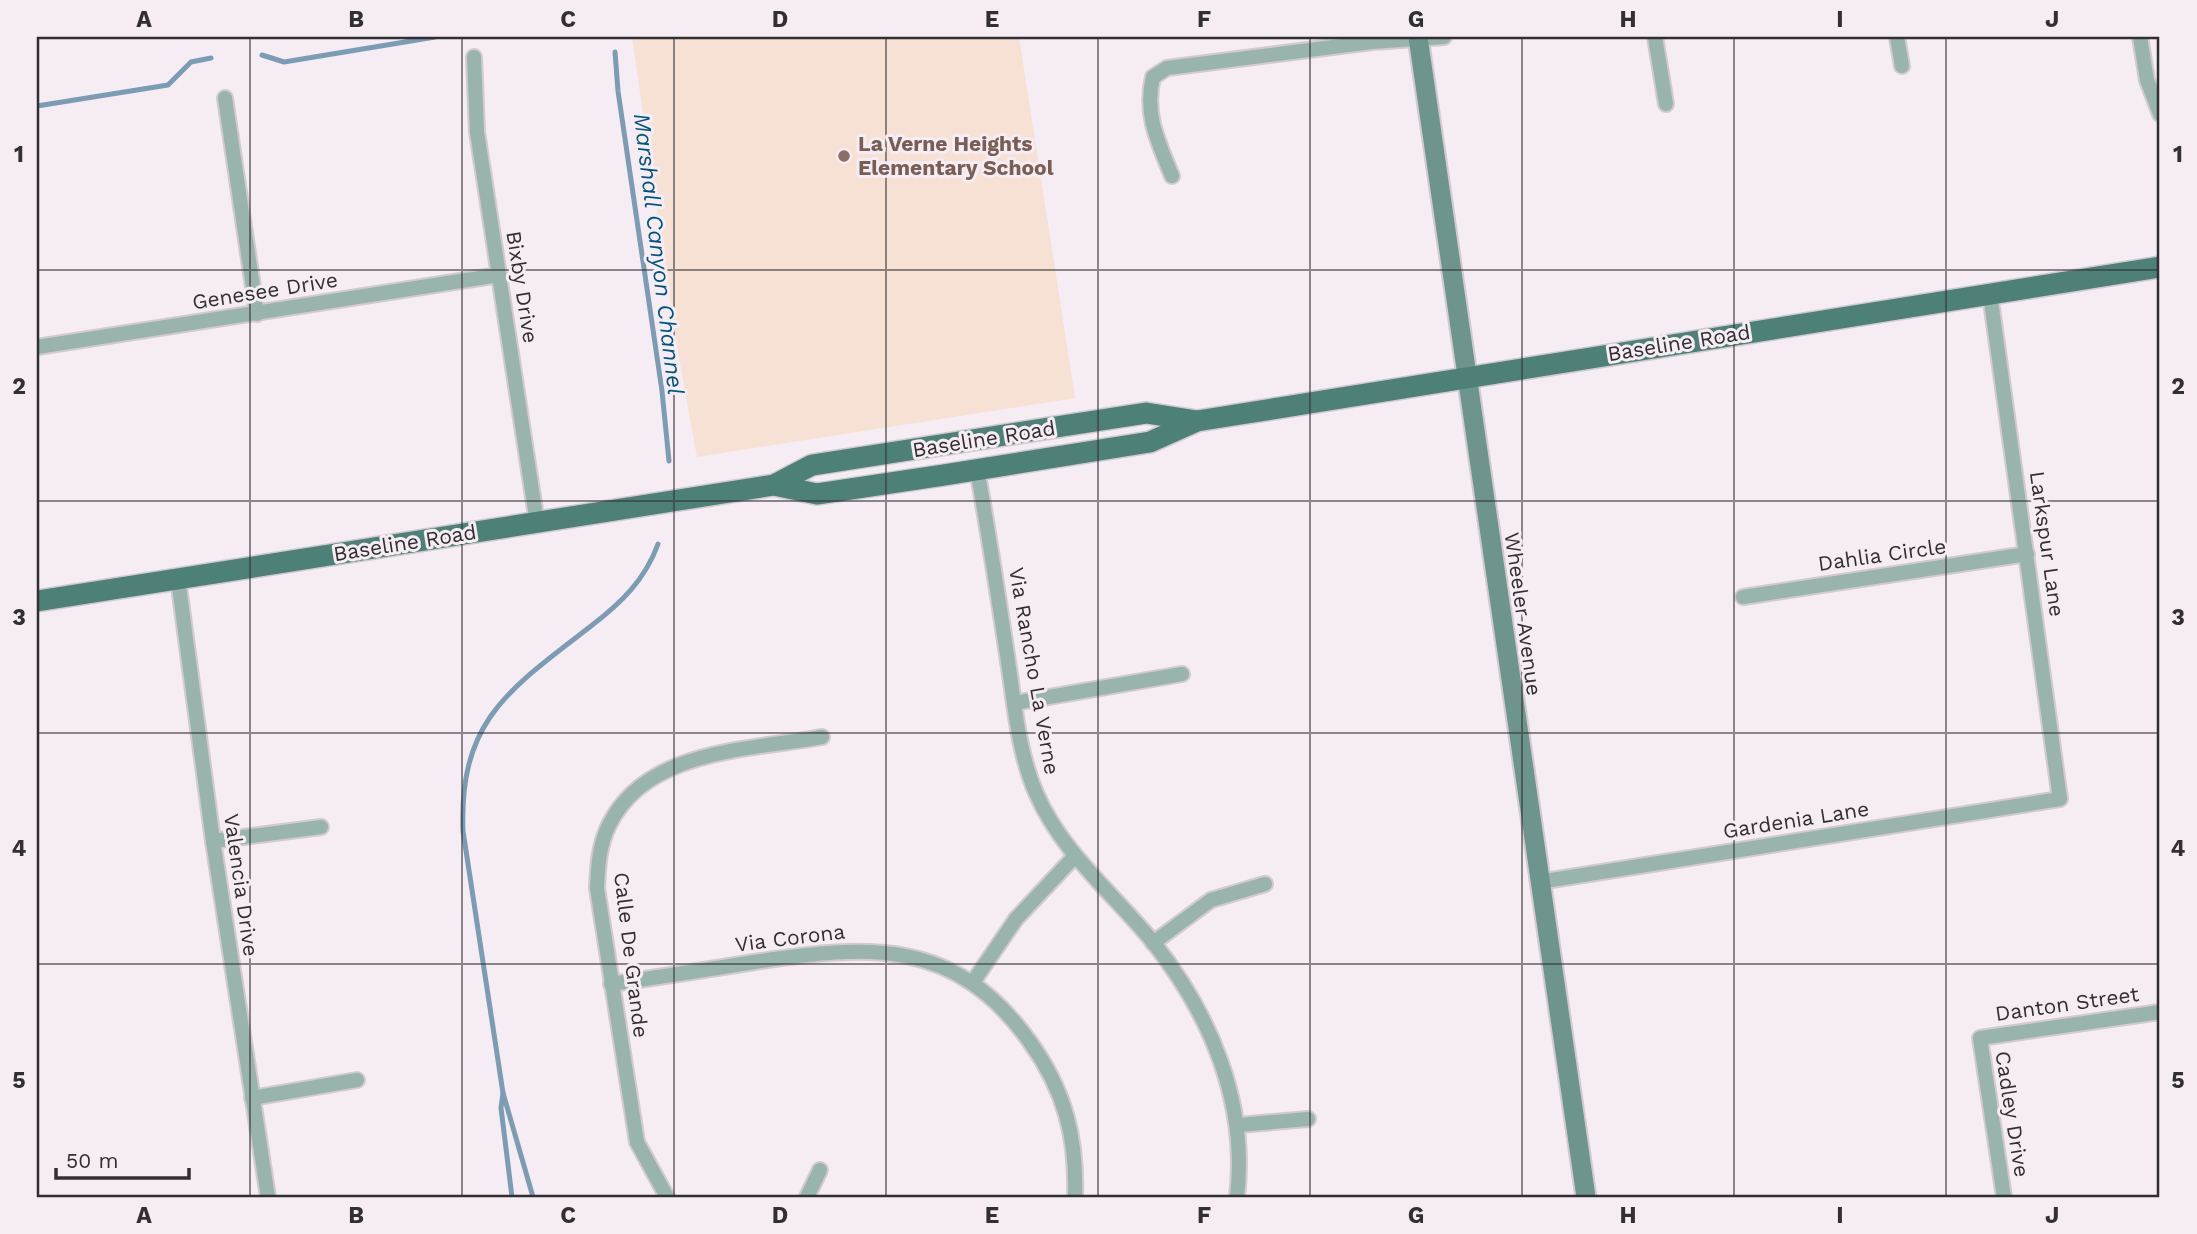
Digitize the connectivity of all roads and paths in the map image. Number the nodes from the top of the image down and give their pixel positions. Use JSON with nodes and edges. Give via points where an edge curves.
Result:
{"nodes":[{"id":1,"x":1444,"y":37,"type":"edge"},
{"id":2,"x":1655,"y":37,"type":"edge"},
{"id":3,"x":1897,"y":37,"type":"edge"},
{"id":4,"x":2140,"y":37,"type":"edge"},
{"id":5,"x":1418,"y":38,"type":"edge"},
{"id":6,"x":474,"y":57,"type":"dead end"},
{"id":7,"x":1902,"y":66,"type":"dead end"},
{"id":8,"x":225,"y":97,"type":"dead end"},
{"id":9,"x":1666,"y":104,"type":"dead end"},
{"id":10,"x":2160,"y":114,"type":"edge"},
{"id":11,"x":1172,"y":176,"type":"dead end"},
{"id":12,"x":2160,"y":267,"type":"edge"},
{"id":13,"x":499,"y":275,"type":"junction"},
{"id":14,"x":1990,"y":294,"type":"junction"},
{"id":15,"x":257,"y":314,"type":"junction"},
{"id":16,"x":37,"y":347,"type":"edge"},
{"id":17,"x":1466,"y":377,"type":"junction"},
{"id":18,"x":1198,"y":421,"type":"junction"},
{"id":19,"x":977,"y":469,"type":"junction"},
{"id":20,"x":774,"y":485,"type":"junction"},
{"id":21,"x":537,"y":523,"type":"junction"},
{"id":22,"x":2027,"y":554,"type":"junction"},
{"id":23,"x":178,"y":579,"type":"junction"},
{"id":24,"x":1743,"y":597,"type":"dead end"},
{"id":25,"x":37,"y":601,"type":"edge"},
{"id":26,"x":1182,"y":674,"type":"dead end"},
{"id":27,"x":1014,"y":703,"type":"junction"},
{"id":28,"x":822,"y":737,"type":"dead end"},
{"id":29,"x":2060,"y":799,"type":"joint"},
{"id":30,"x":321,"y":827,"type":"dead end"},
{"id":31,"x":213,"y":841,"type":"junction"},
{"id":32,"x":1074,"y":857,"type":"junction"},
{"id":33,"x":1539,"y":882,"type":"junction"},
{"id":34,"x":1265,"y":884,"type":"dead end"},
{"id":35,"x":1153,"y":943,"type":"junction"},
{"id":36,"x":973,"y":982,"type":"junction"},
{"id":37,"x":611,"y":984,"type":"junction"},
{"id":38,"x":2160,"y":1012,"type":"edge"},
{"id":39,"x":1980,"y":1038,"type":"joint"},
{"id":40,"x":357,"y":1080,"type":"dead end"},
{"id":41,"x":252,"y":1098,"type":"junction"},
{"id":42,"x":1308,"y":1119,"type":"dead end"},
{"id":43,"x":1239,"y":1125,"type":"junction"},
{"id":44,"x":820,"y":1170,"type":"dead end"},
{"id":45,"x":268,"y":1197,"type":"edge"},
{"id":46,"x":667,"y":1197,"type":"edge"},
{"id":47,"x":807,"y":1197,"type":"edge"},
{"id":48,"x":1075,"y":1197,"type":"edge"},
{"id":49,"x":1237,"y":1197,"type":"edge"},
{"id":50,"x":1586,"y":1197,"type":"edge"},
{"id":51,"x":2004,"y":1197,"type":"edge"}],
"edges":[{"from":1,"to":5,"type":"street"},
{"from":2,"to":9,"type":"street"},
{"from":3,"to":7,"type":"street"},
{"from":4,"to":10,"type":"street","via":[[2147,80]]},
{"from":5,"to":11,"type":"street","via":[[1167,68],[1153,77],[1148,96],[1151,125]]},
{"from":5,"to":17,"type":"main road","name":"Wheeler Avenue"},
{"from":6,"to":13,"type":"street","name":"Bixby Drive","via":[[477,132]]},
{"from":8,"to":15,"type":"street"},
{"from":12,"to":14,"type":"main road","name":"Baseline Road"},
{"from":13,"to":15,"type":"street","name":"Genesee Drive"},
{"from":13,"to":21,"type":"street","name":"Bixby Drive"},
{"from":14,"to":17,"type":"main road","name":"Baseline Road"},
{"from":14,"to":22,"type":"street","name":"Larkspur Lane"},
{"from":15,"to":16,"type":"street","name":"Genesee Drive"},
{"from":17,"to":18,"type":"main road","name":"Baseline Road"},
{"from":17,"to":33,"type":"main road","name":"Wheeler Avenue"},
{"from":18,"to":19,"type":"main road","name":"Baseline Road","via":[[1150,442]]},
{"from":18,"to":20,"type":"main road","name":"Baseline Road","via":[[1146,413],[812,465]]},
{"from":19,"to":20,"type":"main road","name":"Baseline Road","via":[[817,494]]},
{"from":19,"to":27,"type":"street","name":"Via Rancho La Verne"},
{"from":20,"to":21,"type":"main road","name":"Baseline Road"},
{"from":21,"to":23,"type":"main road","name":"Baseline Road"},
{"from":22,"to":24,"type":"street","name":"Dahlia Circle"},
{"from":22,"to":29,"type":"street","name":"Larkspur Lane"},
{"from":23,"to":25,"type":"main road","name":"Baseline Road"},
{"from":23,"to":31,"type":"street","name":"Valencia Drive"},
{"from":26,"to":27,"type":"street"},
{"from":27,"to":32,"type":"street","name":"Via Rancho La Verne","via":[[1035,791]]},
{"from":28,"to":37,"type":"street","name":"Calle De Grande","via":[[683,762],[629,796],[609,825],[599,853],[597,888]]},
{"from":29,"to":33,"type":"street","name":"Gardenia Lane"},
{"from":30,"to":31,"type":"street"},
{"from":31,"to":41,"type":"street","name":"Valencia Drive"},
{"from":32,"to":35,"type":"street","name":"Via Rancho La Verne"},
{"from":32,"to":36,"type":"street","via":[[1016,919]]},
{"from":33,"to":50,"type":"main road","name":"Wheeler Avenue"},
{"from":34,"to":35,"type":"street","via":[[1212,900]]},
{"from":35,"to":43,"type":"street","name":"Via Rancho La Verne","via":[[1207,1028]]},
{"from":36,"to":37,"type":"street","name":"Via Corona","via":[[919,957],[872,950],[827,951]]},
{"from":36,"to":48,"type":"street","name":"Via Corona","via":[[1012,1016],[1044,1062],[1066,1109],[1076,1157]]},
{"from":37,"to":46,"type":"street","name":"Calle De Grande","via":[[637,1142]]},
{"from":38,"to":39,"type":"street","name":"Danton Street"},
{"from":39,"to":51,"type":"street","name":"Cadley Drive"},
{"from":40,"to":41,"type":"street"},
{"from":41,"to":45,"type":"street","name":"Valencia Drive"},
{"from":42,"to":43,"type":"street"},
{"from":43,"to":49,"type":"street","name":"Via Rancho La Verne"},
{"from":44,"to":47,"type":"street"}]}
